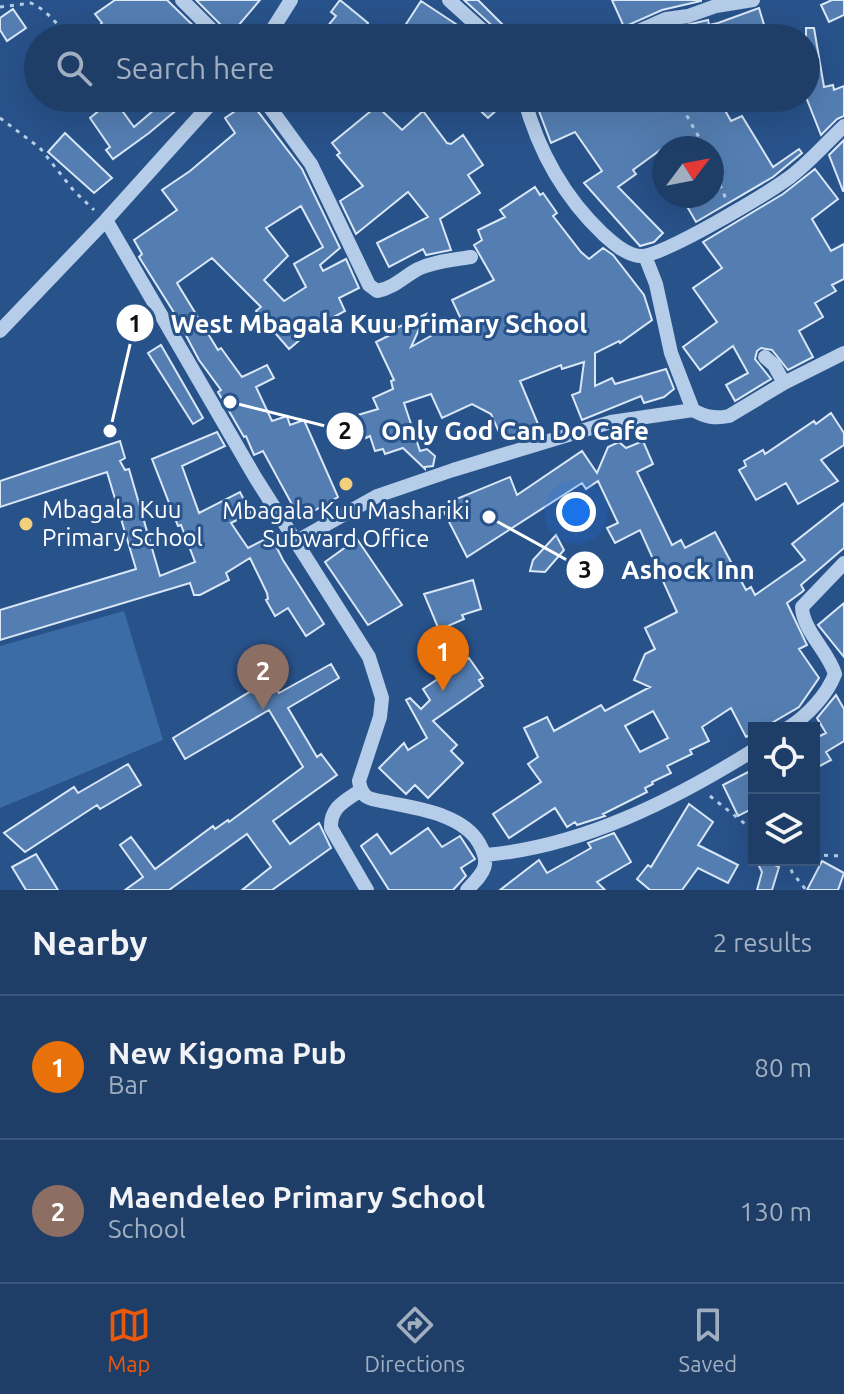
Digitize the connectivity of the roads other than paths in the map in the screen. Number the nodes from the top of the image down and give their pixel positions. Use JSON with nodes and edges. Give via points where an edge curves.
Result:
{"nodes":[{"id":1,"x":182,"y":0,"type":"edge"},
{"id":2,"x":291,"y":0,"type":"edge"},
{"id":3,"x":449,"y":0,"type":"edge"},
{"id":4,"x":753,"y":0,"type":"edge"},
{"id":5,"x":206,"y":24,"type":"edge"},
{"id":6,"x":276,"y":24,"type":"edge"},
{"id":7,"x":476,"y":24,"type":"edge"},
{"id":8,"x":655,"y":24,"type":"edge"},
{"id":9,"x":203,"y":112,"type":"edge"},
{"id":10,"x":273,"y":112,"type":"edge"},
{"id":11,"x":529,"y":112,"type":"edge"},
{"id":12,"x":844,"y":126,"type":"edge"},
{"id":13,"x":106,"y":220,"type":"junction"},
{"id":14,"x":645,"y":256,"type":"junction"},
{"id":15,"x":471,"y":257,"type":"dead end"},
{"id":16,"x":0,"y":331,"type":"edge"},
{"id":17,"x":844,"y":353,"type":"edge"},
{"id":18,"x":765,"y":357,"type":"dead end"},
{"id":19,"x":784,"y":383,"type":"junction"},
{"id":20,"x":693,"y":410,"type":"junction"},
{"id":21,"x":295,"y":542,"type":"junction"},
{"id":22,"x":844,"y":563,"type":"edge"},
{"id":23,"x":796,"y":722,"type":"edge"},
{"id":24,"x":748,"y":754,"type":"edge"},
{"id":25,"x":361,"y":790,"type":"junction"},
{"id":26,"x":486,"y":855,"type":"junction"},
{"id":27,"x":367,"y":890,"type":"edge"},
{"id":28,"x":467,"y":890,"type":"edge"}],
"edges":[{"from":1,"to":5,"type":"street"},
{"from":2,"to":6,"type":"street"},
{"from":3,"to":7,"type":"street"},
{"from":4,"to":8,"type":"street"},
{"from":9,"to":13,"type":"street"},
{"from":10,"to":15,"type":"street","via":[[311,164],[369,285],[377,291],[426,266]]},
{"from":11,"to":14,"type":"street","via":[[539,144],[580,212],[622,249]]},
{"from":12,"to":14,"type":"street","via":[[789,177],[660,253]]},
{"from":13,"to":16,"type":"street"},
{"from":13,"to":21,"type":"street"},
{"from":14,"to":20,"type":"street","via":[[671,353]]},
{"from":17,"to":19,"type":"street"},
{"from":18,"to":19,"type":"street"},
{"from":19,"to":20,"type":"street","via":[[729,416]]},
{"from":20,"to":21,"type":"street","via":[[611,422],[453,470],[377,496]]},
{"from":21,"to":25,"type":"street","via":[[369,657],[382,698]]},
{"from":22,"to":23,"type":"street","via":[[802,607],[835,674]]},
{"from":24,"to":26,"type":"street","via":[[639,813],[529,849]]},
{"from":25,"to":26,"type":"street","via":[[368,798],[465,826]]},
{"from":25,"to":27,"type":"street","via":[[330,816],[331,828]]},
{"from":26,"to":28,"type":"street","via":[[483,872]]}]}
